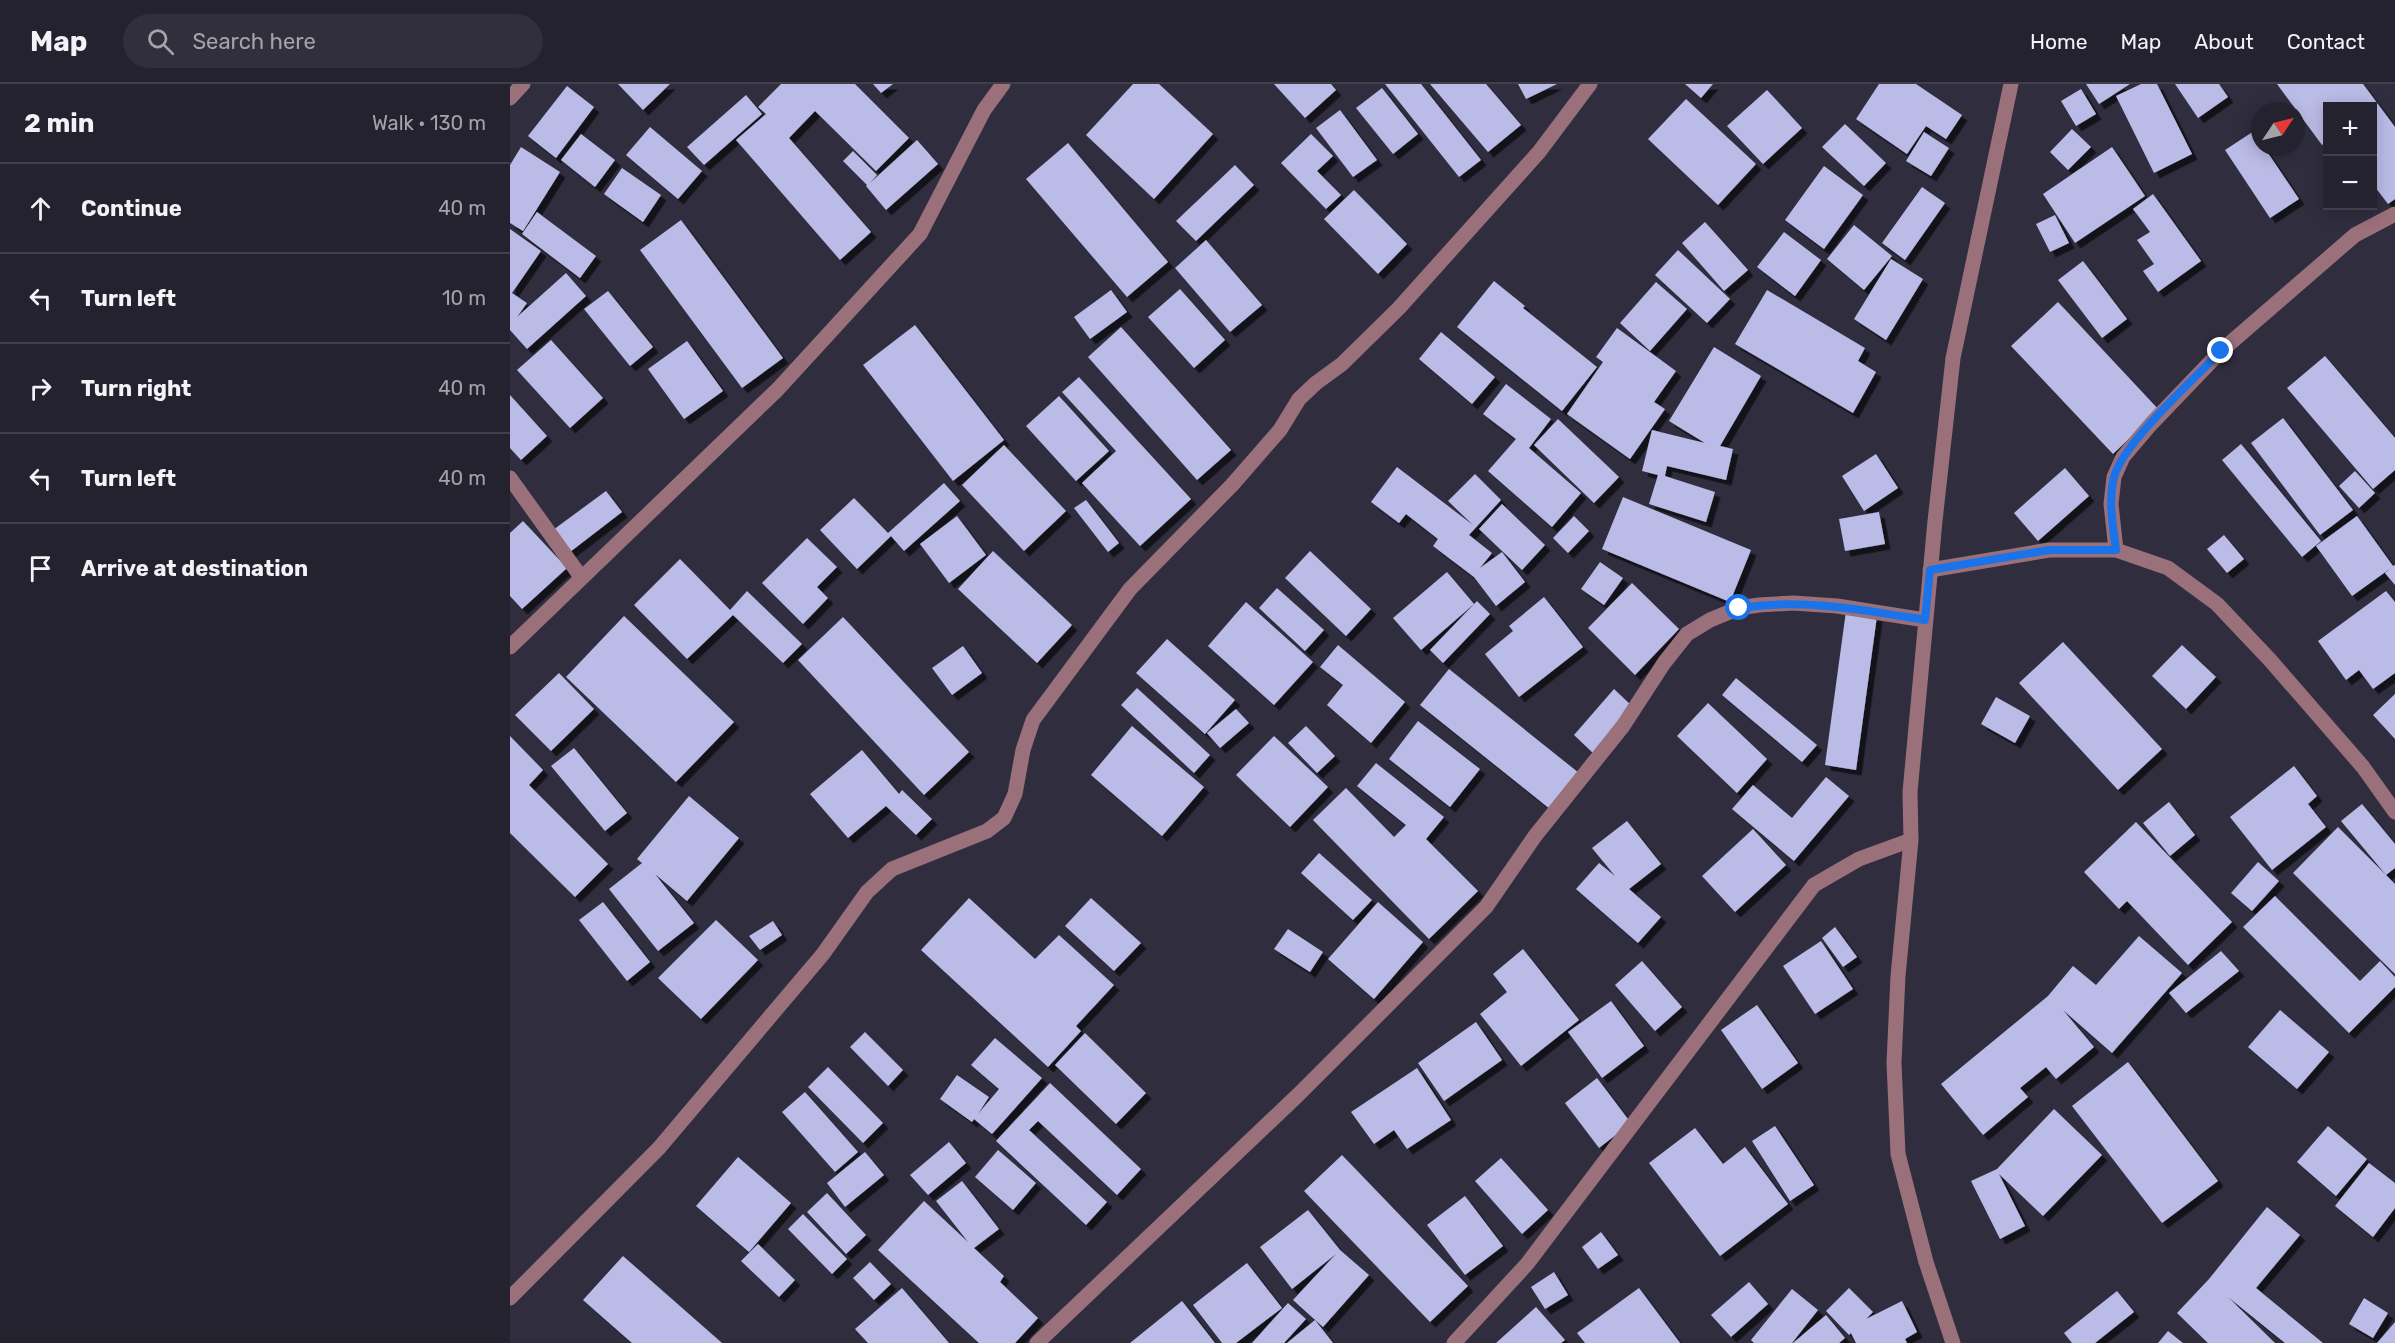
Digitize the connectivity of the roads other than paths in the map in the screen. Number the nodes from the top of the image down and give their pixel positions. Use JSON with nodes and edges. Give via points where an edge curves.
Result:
{"nodes":[{"id":1,"x":523,"y":84,"type":"edge"},
{"id":2,"x":1003,"y":84,"type":"edge"},
{"id":3,"x":1590,"y":84,"type":"edge"},
{"id":4,"x":2011,"y":84,"type":"edge"},
{"id":5,"x":510,"y":98,"type":"edge"},
{"id":6,"x":2395,"y":213,"type":"edge"},
{"id":7,"x":510,"y":478,"type":"edge"},
{"id":8,"x":2116,"y":550,"type":"junction"},
{"id":9,"x":1930,"y":570,"type":"junction"},
{"id":10,"x":581,"y":577,"type":"junction"},
{"id":11,"x":1925,"y":620,"type":"junction"},
{"id":12,"x":510,"y":647,"type":"edge"},
{"id":13,"x":2395,"y":812,"type":"edge"},
{"id":14,"x":1911,"y":840,"type":"junction"},
{"id":15,"x":510,"y":1298,"type":"edge"},
{"id":16,"x":1037,"y":1343,"type":"edge"},
{"id":17,"x":1454,"y":1343,"type":"edge"},
{"id":18,"x":1953,"y":1343,"type":"edge"}],
"edges":[{"from":1,"to":5,"type":"street"},
{"from":2,"to":10,"type":"street","via":[[984,110],[920,234],[778,389]]},
{"from":3,"to":15,"type":"street","via":[[1539,152],[1399,308],[1299,399],[1280,430],[1232,485],[1130,589],[1033,720],[1023,750],[1016,794],[1004,818],[987,831],[892,869],[867,892],[823,954],[659,1148]]},
{"from":4,"to":9,"type":"street","via":[[1953,358]]},
{"from":6,"to":8,"type":"street","via":[[2355,236],[2221,351],[2123,457],[2114,477],[2111,504]]},
{"from":7,"to":10,"type":"street"},
{"from":8,"to":9,"type":"street","via":[[2049,550]]},
{"from":8,"to":13,"type":"street","via":[[2168,568],[2217,604],[2270,660]]},
{"from":9,"to":11,"type":"street"},
{"from":10,"to":12,"type":"street"},
{"from":11,"to":14,"type":"street","via":[[1910,792]]},
{"from":11,"to":16,"type":"street","via":[[1837,606],[1759,605],[1739,608],[1688,634],[1486,906],[1298,1095]]},
{"from":14,"to":17,"type":"street","via":[[1859,859],[1814,885],[1527,1264]]},
{"from":14,"to":18,"type":"street","via":[[1894,1063],[1898,1154],[1926,1262]]}]}
